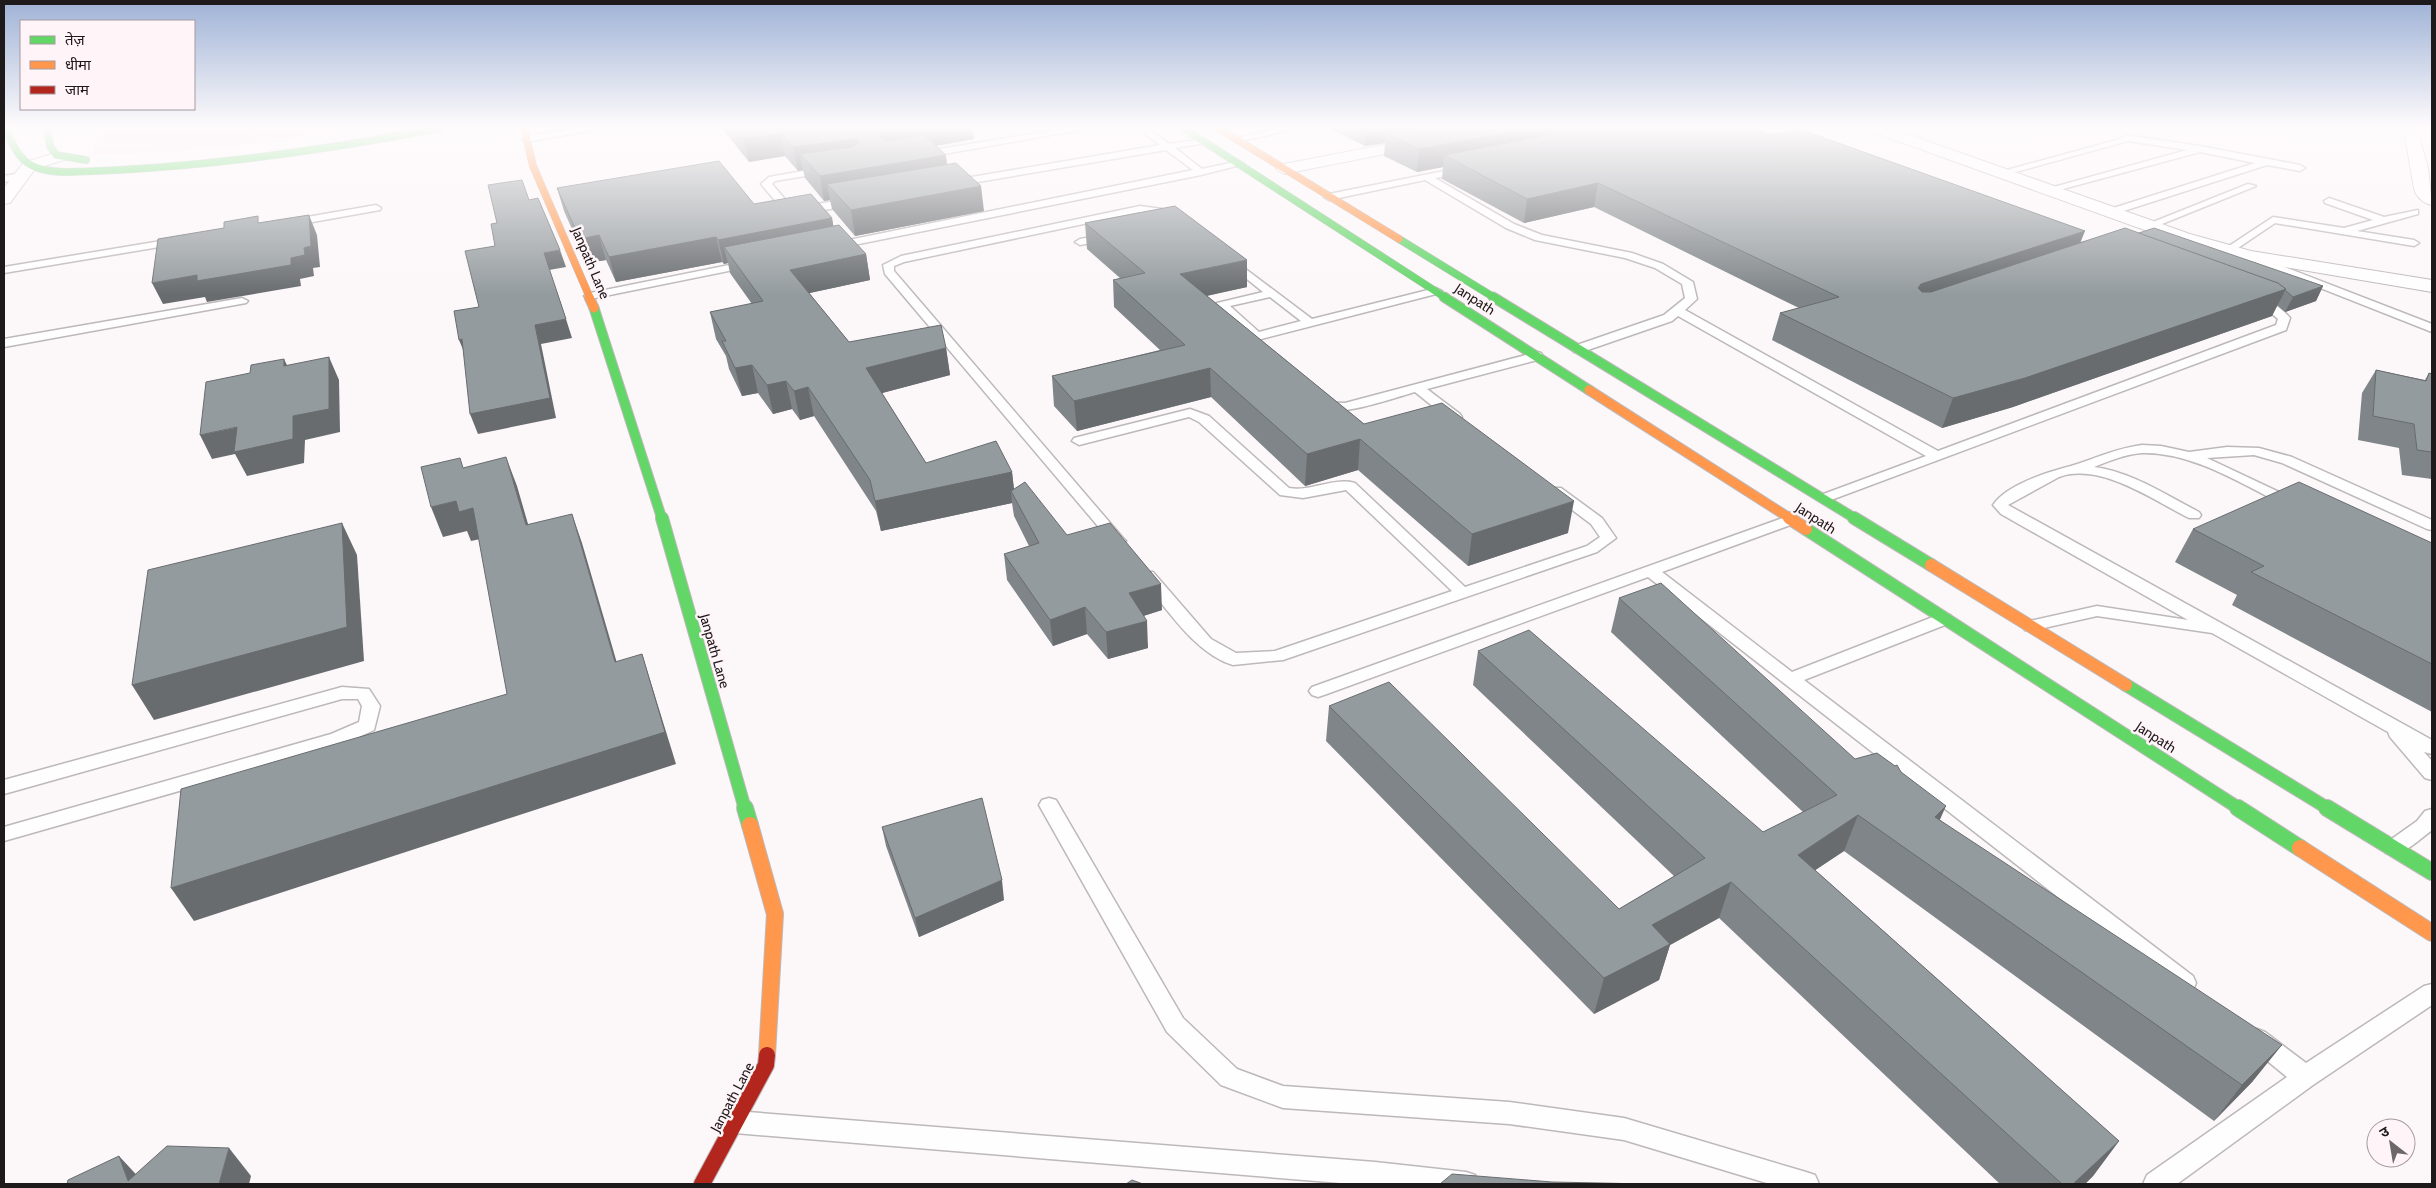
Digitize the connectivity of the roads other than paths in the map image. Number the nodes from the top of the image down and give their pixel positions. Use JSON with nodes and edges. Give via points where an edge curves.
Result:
{"nodes":[{"id":1,"x":16,"y":183,"type":"edge"},
{"id":2,"x":541,"y":183,"type":"edge"},
{"id":3,"x":767,"y":183,"type":"edge"},
{"id":4,"x":952,"y":183,"type":"edge"},
{"id":5,"x":1145,"y":183,"type":"edge"},
{"id":6,"x":1269,"y":183,"type":"edge"},
{"id":7,"x":1308,"y":183,"type":"edge"},
{"id":8,"x":1395,"y":183,"type":"edge"},
{"id":9,"x":1437,"y":183,"type":"edge"},
{"id":10,"x":2030,"y":183,"type":"edge"},
{"id":11,"x":2072,"y":183,"type":"edge"},
{"id":12,"x":2200,"y":183,"type":"edge"},
{"id":13,"x":2422,"y":183,"type":"edge"},
{"id":14,"x":942,"y":185,"type":"edge"},
{"id":15,"x":2251,"y":186,"type":"dead end"},
{"id":16,"x":2048,"y":190,"type":"junction"},
{"id":17,"x":1330,"y":197,"type":"junction"},
{"id":18,"x":4,"y":199,"type":"edge"},
{"id":19,"x":864,"y":199,"type":"edge"},
{"id":20,"x":2432,"y":200,"type":"edge"},
{"id":21,"x":2329,"y":201,"type":"dead end"},
{"id":22,"x":376,"y":208,"type":"dead end"},
{"id":23,"x":2111,"y":212,"type":"junction"},
{"id":24,"x":2414,"y":212,"type":"dead end"},
{"id":25,"x":2383,"y":220,"type":"junction"},
{"id":26,"x":278,"y":224,"type":"edge"},
{"id":27,"x":1161,"y":227,"type":"edge"},
{"id":28,"x":2153,"y":231,"type":"junction"},
{"id":29,"x":2343,"y":231,"type":"junction"},
{"id":30,"x":1116,"y":235,"type":"edge"},
{"id":31,"x":190,"y":239,"type":"edge"},
{"id":32,"x":1080,"y":242,"type":"dead end"},
{"id":33,"x":2414,"y":243,"type":"dead end"},
{"id":34,"x":823,"y":249,"type":"edge"},
{"id":35,"x":2228,"y":250,"type":"junction"},
{"id":36,"x":1218,"y":252,"type":"edge"},
{"id":37,"x":2250,"y":256,"type":"junction"},
{"id":38,"x":765,"y":260,"type":"edge"},
{"id":39,"x":4,"y":270,"type":"edge"},
{"id":40,"x":2432,"y":286,"type":"edge"},
{"id":41,"x":1436,"y":291,"type":"junction"},
{"id":42,"x":1273,"y":293,"type":"junction"},
{"id":43,"x":2241,"y":295,"type":"edge"},
{"id":44,"x":590,"y":296,"type":"junction"},
{"id":45,"x":242,"y":300,"type":"edge"},
{"id":46,"x":1678,"y":311,"type":"junction"},
{"id":47,"x":1310,"y":323,"type":"junction"},
{"id":48,"x":2432,"y":328,"type":"edge"},
{"id":49,"x":1257,"y":336,"type":"junction"},
{"id":50,"x":4,"y":343,"type":"edge"},
{"id":51,"x":1578,"y":349,"type":"junction"},
{"id":52,"x":1538,"y":356,"type":"junction"},
{"id":53,"x":1264,"y":361,"type":"edge"},
{"id":54,"x":1417,"y":388,"type":"junction"},
{"id":55,"x":1305,"y":399,"type":"edge"},
{"id":56,"x":1464,"y":423,"type":"edge"},
{"id":57,"x":1079,"y":441,"type":"dead end"},
{"id":58,"x":1937,"y":456,"type":"junction"},
{"id":59,"x":2190,"y":456,"type":"junction"},
{"id":60,"x":2067,"y":470,"type":"junction"},
{"id":61,"x":1542,"y":481,"type":"edge"},
{"id":62,"x":1823,"y":499,"type":"junction"},
{"id":63,"x":2306,"y":510,"type":"edge"},
{"id":64,"x":2194,"y":514,"type":"dead end"},
{"id":65,"x":1791,"y":520,"type":"junction"},
{"id":66,"x":2432,"y":526,"type":"edge"},
{"id":67,"x":1127,"y":552,"type":"edge"},
{"id":68,"x":1140,"y":567,"type":"edge"},
{"id":69,"x":1650,"y":571,"type":"junction"},
{"id":70,"x":1463,"y":593,"type":"junction"},
{"id":71,"x":1944,"y":618,"type":"junction"},
{"id":72,"x":2031,"y":626,"type":"junction"},
{"id":73,"x":2221,"y":630,"type":"junction"},
{"id":74,"x":1790,"y":679,"type":"junction"},
{"id":75,"x":1318,"y":691,"type":"dead end"},
{"id":76,"x":2389,"y":724,"type":"junction"},
{"id":77,"x":2432,"y":748,"type":"edge"},
{"id":78,"x":2432,"y":772,"type":"edge"},
{"id":79,"x":4,"y":787,"type":"edge"},
{"id":80,"x":1049,"y":805,"type":"dead end"},
{"id":81,"x":2432,"y":816,"type":"edge"},
{"id":82,"x":4,"y":834,"type":"edge"},
{"id":83,"x":2393,"y":848,"type":"junction"},
{"id":84,"x":2432,"y":872,"type":"edge"},
{"id":85,"x":2432,"y":932,"type":"edge"},
{"id":86,"x":2196,"y":992,"type":"edge"},
{"id":87,"x":2432,"y":992,"type":"edge"},
{"id":88,"x":2243,"y":1028,"type":"edge"},
{"id":89,"x":2306,"y":1076,"type":"junction"},
{"id":90,"x":735,"y":1122,"type":"junction"},
{"id":91,"x":702,"y":1184,"type":"edge"},
{"id":92,"x":1466,"y":1184,"type":"edge"},
{"id":93,"x":1806,"y":1184,"type":"edge"},
{"id":94,"x":2156,"y":1184,"type":"edge"}],
"edges":[{"from":1,"to":18,"type":"street"},
{"from":2,"to":44,"type":"main road","name":"Janpath Lane"},
{"from":3,"to":19,"type":"lane","via":[[788,209]]},
{"from":4,"to":14,"type":"lane"},
{"from":5,"to":34,"type":"lane"},
{"from":6,"to":41,"type":"main road","name":"Janpath"},
{"from":7,"to":17,"type":"main road","name":"Janpath"},
{"from":8,"to":17,"type":"lane"},
{"from":9,"to":46,"type":"lane","via":[[1510,226],[1539,238],[1628,255],[1659,266],[1687,282],[1691,298]]},
{"from":10,"to":16,"type":"street"},
{"from":11,"to":16,"type":"lane"},
{"from":12,"to":23,"type":"lane"},
{"from":13,"to":20,"type":"street","via":[[2423,192]]},
{"from":15,"to":28,"type":"lane"},
{"from":16,"to":23,"type":"street"},
{"from":17,"to":51,"type":"main road","name":"Janpath"},
{"from":21,"to":25,"type":"lane"},
{"from":22,"to":26,"type":"lane"},
{"from":23,"to":28,"type":"street"},
{"from":24,"to":25,"type":"lane"},
{"from":25,"to":29,"type":"lane"},
{"from":27,"to":67,"type":"lane","via":[[1183,226],[1153,208],[1140,209],[901,259],[888,265],[889,272]]},
{"from":28,"to":35,"type":"street"},
{"from":29,"to":33,"type":"lane"},
{"from":29,"to":35,"type":"lane","via":[[2273,220]]},
{"from":30,"to":32,"type":"lane"},
{"from":31,"to":39,"type":"lane"},
{"from":35,"to":37,"type":"street"},
{"from":36,"to":42,"type":"lane"},
{"from":37,"to":40,"type":"street"},
{"from":37,"to":48,"type":"lane"},
{"from":38,"to":44,"type":"lane"},
{"from":41,"to":47,"type":"lane"},
{"from":41,"to":52,"type":"main road","name":"Janpath"},
{"from":42,"to":47,"type":"lane"},
{"from":42,"to":49,"type":"lane","via":[[1221,305]]},
{"from":43,"to":58,"type":"lane","via":[[2269,306],[2284,318],[2282,327]]},
{"from":44,"to":90,"type":"main road","name":"Janpath Lane","via":[[664,526],[775,914],[766,1065]]},
{"from":45,"to":50,"type":"lane"},
{"from":46,"to":51,"type":"lane","via":[[1668,318]]},
{"from":46,"to":58,"type":"lane"},
{"from":47,"to":49,"type":"lane"},
{"from":49,"to":53,"type":"lane","via":[[1249,342],[1250,348]]},
{"from":51,"to":62,"type":"main road","name":"Janpath"},
{"from":52,"to":54,"type":"lane"},
{"from":52,"to":65,"type":"main road","name":"Janpath"},
{"from":54,"to":55,"type":"lane","via":[[1345,407],[1322,407]]},
{"from":54,"to":56,"type":"lane"},
{"from":57,"to":70,"type":"lane","via":[[1190,413],[1204,419],[1285,492],[1299,495],[1338,484],[1350,486]]},
{"from":58,"to":62,"type":"lane"},
{"from":59,"to":60,"type":"lane","via":[[2169,450],[2140,449]]},
{"from":59,"to":63,"type":"lane"},
{"from":59,"to":66,"type":"lane","via":[[2254,451],[2287,460]]},
{"from":60,"to":64,"type":"lane","via":[[2094,470],[2113,475]]},
{"from":60,"to":73,"type":"lane","via":[[2005,498],[2000,505]]},
{"from":61,"to":70,"type":"lane","via":[[1597,521],[1608,538],[1592,550]]},
{"from":62,"to":72,"type":"main road","name":"Janpath"},
{"from":65,"to":69,"type":"lane"},
{"from":65,"to":71,"type":"main road","name":"Janpath"},
{"from":68,"to":70,"type":"lane","via":[[1205,643],[1233,658],[1277,656]]},
{"from":69,"to":74,"type":"lane"},
{"from":69,"to":75,"type":"lane"},
{"from":71,"to":74,"type":"lane"},
{"from":71,"to":85,"type":"main road","name":"Janpath"},
{"from":72,"to":73,"type":"lane","via":[[2097,610]]},
{"from":72,"to":83,"type":"main road","name":"Janpath"},
{"from":73,"to":76,"type":"lane"},
{"from":74,"to":86,"type":"lane"},
{"from":76,"to":77,"type":"lane"},
{"from":76,"to":78,"type":"lane"},
{"from":79,"to":82,"type":"lane","via":[[342,693],[363,693],[371,706],[368,726],[337,738]]},
{"from":80,"to":93,"type":"lane","via":[[1175,1025],[1229,1077],[1283,1097],[1509,1113],[1624,1129]]},
{"from":81,"to":83,"type":"lane","via":[[2424,826]]},
{"from":83,"to":84,"type":"main road","name":"Janpath"},
{"from":87,"to":89,"type":"lane"},
{"from":88,"to":89,"type":"lane"},
{"from":89,"to":94,"type":"lane"},
{"from":90,"to":91,"type":"main road","name":"Janpath Lane"},
{"from":90,"to":92,"type":"lane"}]}
